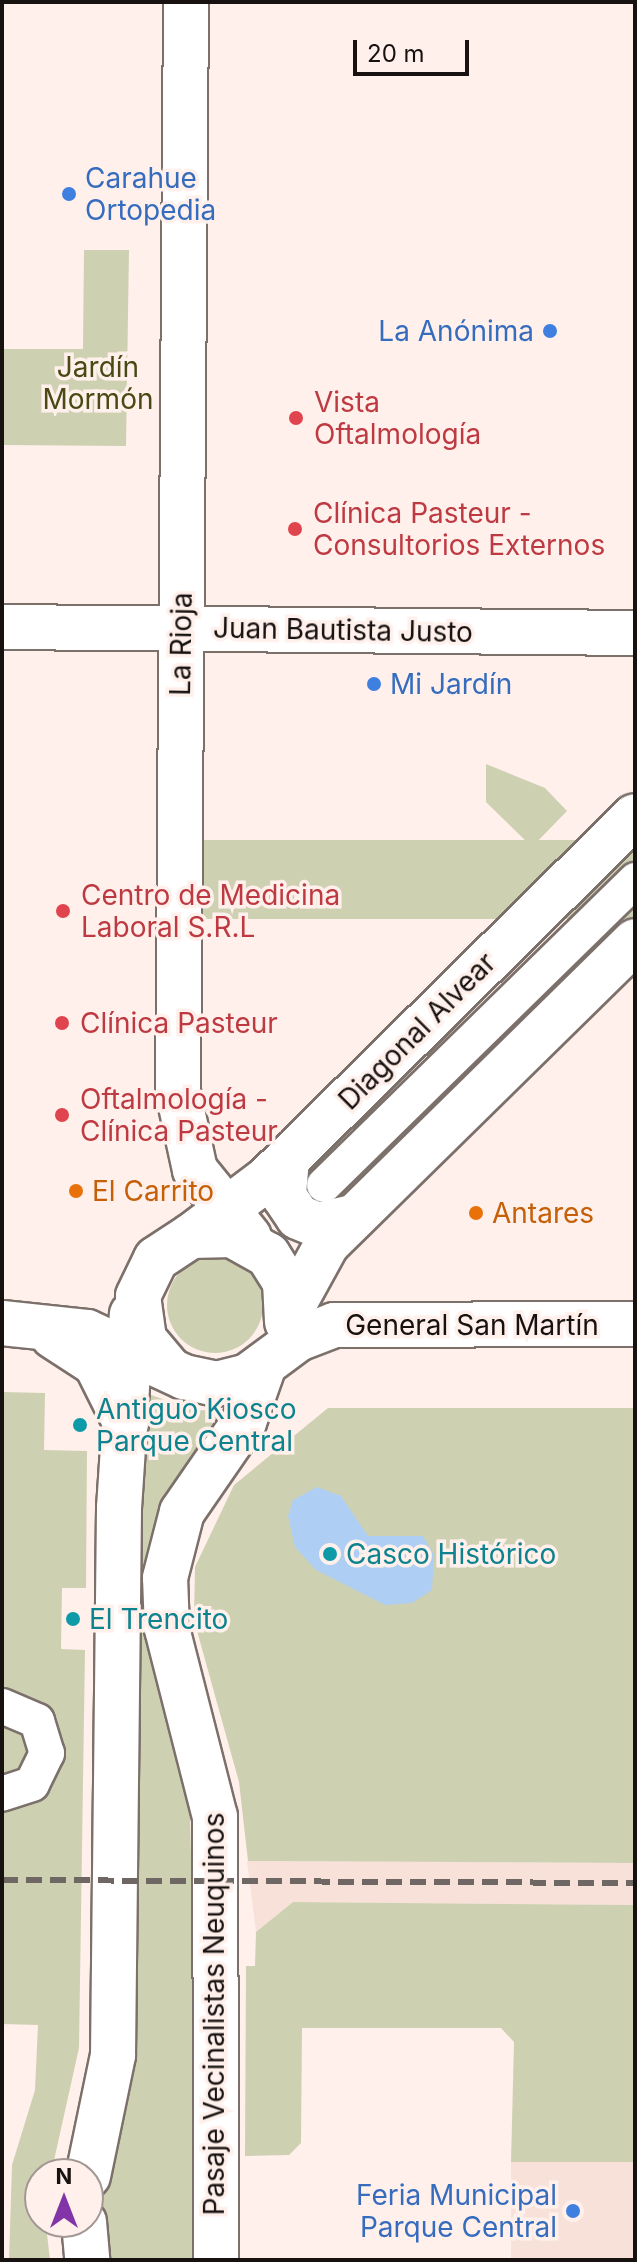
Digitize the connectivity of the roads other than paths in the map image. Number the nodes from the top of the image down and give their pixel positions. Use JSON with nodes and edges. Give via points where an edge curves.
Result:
{"nodes":[{"id":1,"x":186,"y":2,"type":"edge"},
{"id":2,"x":2,"y":627,"type":"edge"},
{"id":3,"x":181,"y":628,"type":"junction"},
{"id":4,"x":635,"y":633,"type":"edge"},
{"id":5,"x":635,"y":816,"type":"edge"},
{"id":6,"x":635,"y":880,"type":"edge"},
{"id":7,"x":635,"y":941,"type":"edge"},
{"id":8,"x":287,"y":1159,"type":"junction"},
{"id":9,"x":324,"y":1185,"type":"dead end"},
{"id":10,"x":354,"y":1217,"type":"junction"},
{"id":11,"x":207,"y":1224,"type":"junction"},
{"id":12,"x":138,"y":1296,"type":"junction"},
{"id":13,"x":289,"y":1313,"type":"junction"},
{"id":14,"x":7,"y":1323,"type":"edge"},
{"id":15,"x":635,"y":1324,"type":"edge"},
{"id":16,"x":126,"y":1346,"type":"junction"},
{"id":17,"x":270,"y":1361,"type":"junction"},
{"id":18,"x":174,"y":1372,"type":"junction"},
{"id":19,"x":126,"y":1424,"type":"junction"},
{"id":20,"x":2,"y":1706,"type":"edge"},
{"id":21,"x":2,"y":1794,"type":"edge"},
{"id":22,"x":92,"y":2158,"type":"edge"},
{"id":23,"x":85,"y":2238,"type":"edge"},
{"id":24,"x":87,"y":2260,"type":"edge"},
{"id":25,"x":216,"y":2260,"type":"edge"}],
"edges":[{"from":1,"to":3,"type":"street","name":"La Rioja"},
{"from":2,"to":3,"type":"street","name":"Juan Bautista Justo"},
{"from":3,"to":4,"type":"street","name":"Juan Bautista Justo"},
{"from":3,"to":11,"type":"street","name":"La Rioja","via":[[178,1092]]},
{"from":5,"to":8,"type":"street","name":"Diagonal Alvear"},
{"from":6,"to":9,"type":"street"},
{"from":7,"to":10,"type":"street"},
{"from":8,"to":10,"type":"street","via":[[284,1196],[298,1217],[318,1225]]},
{"from":8,"to":11,"type":"street","name":"Diagonal Alvear"},
{"from":10,"to":13,"type":"street","via":[[315,1259]]},
{"from":11,"to":12,"type":"street","name":"Diagonal Alvear","via":[[156,1259]]},
{"from":11,"to":13,"type":"street","name":"La Rioja","via":[[268,1255],[285,1282]]},
{"from":12,"to":16,"type":"street"},
{"from":12,"to":18,"type":"street","via":[[144,1339]]},
{"from":13,"to":17,"type":"street"},
{"from":14,"to":16,"type":"street","name":"General San Martín","via":[[87,1332]]},
{"from":14,"to":19,"type":"street","via":[[85,1353],[112,1386]]},
{"from":15,"to":17,"type":"street","name":"General San Martín","via":[[350,1324],[320,1328]]},
{"from":16,"to":18,"type":"street","name":"General San Martín"},
{"from":16,"to":19,"type":"street"},
{"from":17,"to":18,"type":"street","name":"General San Martín","via":[[216,1384]]},
{"from":17,"to":25,"type":"street","name":"Pasaje Vecinalistas Neuquinos","via":[[244,1422],[182,1512],[165,1578],[167,1629],[212,1796],[218,1859]]},
{"from":19,"to":22,"type":"street","via":[[113,2055]]},
{"from":20,"to":21,"type":"street","via":[[37,1721],[47,1753],[32,1784]]},
{"from":23,"to":24,"type":"street"}]}
